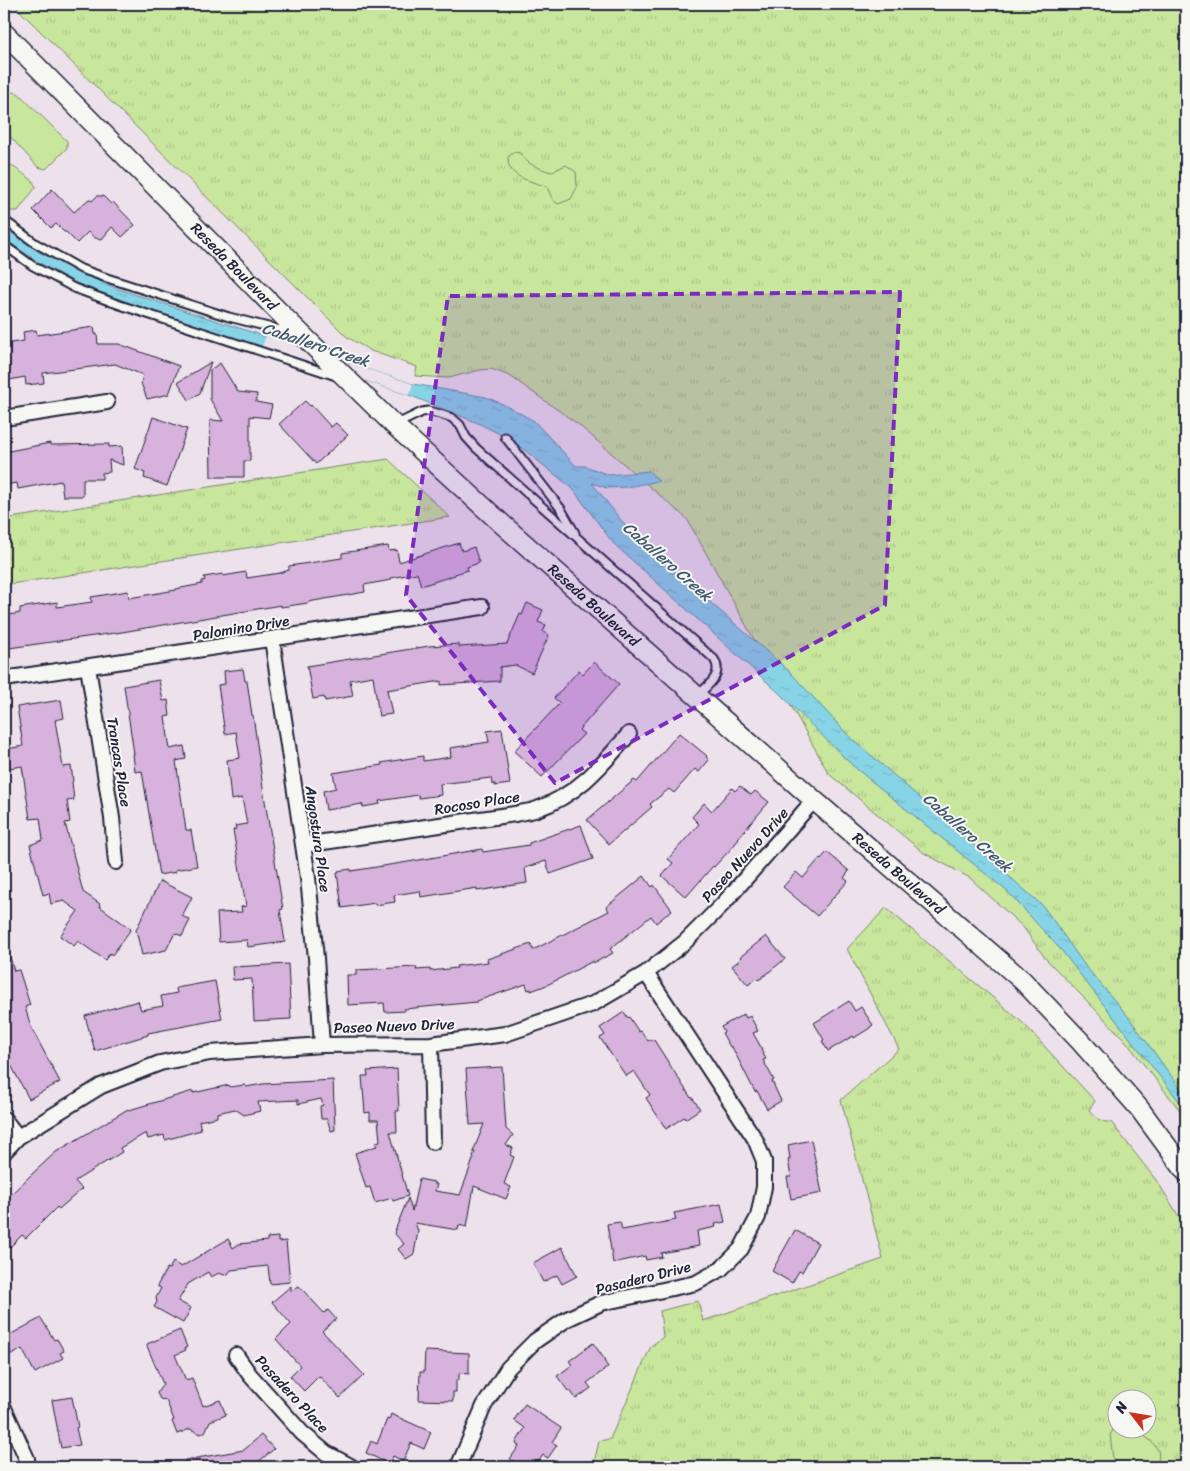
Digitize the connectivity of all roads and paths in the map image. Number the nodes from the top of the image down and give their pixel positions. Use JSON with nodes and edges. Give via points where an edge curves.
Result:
{"nodes":[{"id":1,"x":4,"y":33,"type":"edge"},
{"id":2,"x":4,"y":220,"type":"edge"},
{"id":3,"x":4,"y":245,"type":"edge"},
{"id":4,"x":303,"y":335,"type":"junction"},
{"id":5,"x":345,"y":377,"type":"junction"},
{"id":6,"x":107,"y":402,"type":"dead end"},
{"id":7,"x":4,"y":418,"type":"edge"},
{"id":8,"x":394,"y":425,"type":"junction"},
{"id":9,"x":506,"y":437,"type":"dead end"},
{"id":10,"x":578,"y":538,"type":"junction"},
{"id":11,"x":482,"y":607,"type":"dead end"},
{"id":12,"x":272,"y":640,"type":"junction"},
{"id":13,"x":88,"y":667,"type":"junction"},
{"id":14,"x":4,"y":679,"type":"edge"},
{"id":15,"x":697,"y":697,"type":"junction"},
{"id":16,"x":629,"y":734,"type":"dead end"},
{"id":17,"x":814,"y":800,"type":"junction"},
{"id":18,"x":303,"y":845,"type":"junction"},
{"id":19,"x":116,"y":862,"type":"dead end"},
{"id":20,"x":646,"y":973,"type":"junction"},
{"id":21,"x":430,"y":1044,"type":"junction"},
{"id":22,"x":322,"y":1045,"type":"junction"},
{"id":23,"x":4,"y":1119,"type":"edge"},
{"id":24,"x":18,"y":1137,"type":"junction"},
{"id":25,"x":433,"y":1142,"type":"dead end"},
{"id":26,"x":4,"y":1152,"type":"edge"},
{"id":27,"x":1186,"y":1172,"type":"edge"},
{"id":28,"x":236,"y":1355,"type":"dead end"},
{"id":29,"x":4,"y":1408,"type":"edge"},
{"id":30,"x":28,"y":1467,"type":"edge"},
{"id":31,"x":352,"y":1467,"type":"edge"},
{"id":32,"x":458,"y":1467,"type":"edge"}],
"edges":[{"from":1,"to":4,"type":"main road","name":"Reseda Boulevard"},
{"from":2,"to":4,"type":"lane","via":[[35,243],[90,272],[228,317]]},
{"from":3,"to":5,"type":"lane","via":[[33,266],[74,288]]},
{"from":4,"to":5,"type":"main road","name":"Reseda Boulevard"},
{"from":5,"to":8,"type":"main road","name":"Reseda Boulevard"},
{"from":6,"to":7,"type":"street"},
{"from":8,"to":10,"type":"lane","via":[[428,411],[452,418],[476,448]]},
{"from":8,"to":15,"type":"main road","name":"Reseda Boulevard"},
{"from":9,"to":10,"type":"lane","via":[[561,509]]},
{"from":10,"to":15,"type":"lane","via":[[714,658],[717,675]]},
{"from":11,"to":12,"type":"street","name":"Palomino Drive"},
{"from":12,"to":13,"type":"street","name":"Palomino Drive"},
{"from":12,"to":18,"type":"street","name":"Angostura Place"},
{"from":13,"to":14,"type":"street","name":"Palomino Drive"},
{"from":13,"to":19,"type":"street","name":"Trancas Place"},
{"from":15,"to":17,"type":"main road","name":"Reseda Boulevard"},
{"from":16,"to":18,"type":"street","name":"Rocoso Place","via":[[578,788],[537,809]]},
{"from":17,"to":20,"type":"street","name":"Paseo Nuevo Drive","via":[[723,904],[685,942]]},
{"from":17,"to":27,"type":"main road","name":"Reseda Boulevard","via":[[1023,981],[1139,1108]]},
{"from":18,"to":22,"type":"street","name":"Angostura Place"},
{"from":20,"to":21,"type":"street","name":"Paseo Nuevo Drive","via":[[593,1004],[505,1034]]},
{"from":20,"to":32,"type":"street","name":"Pasadero Drive","via":[[755,1139],[764,1161],[764,1188],[758,1217],[741,1249],[721,1269],[696,1283],[601,1303],[567,1319],[536,1341],[508,1368],[484,1406]]},
{"from":21,"to":22,"type":"street","name":"Paseo Nuevo Drive"},
{"from":21,"to":25,"type":"street"},
{"from":22,"to":24,"type":"street","name":"Paseo Nuevo Drive","via":[[210,1053],[160,1063],[101,1086]]},
{"from":23,"to":24,"type":"street"},
{"from":24,"to":26,"type":"street","name":"Paseo Nuevo Drive"},
{"from":28,"to":31,"type":"street","name":"Pasadero Place","via":[[302,1433],[326,1453]]},
{"from":29,"to":30,"type":"street"}]}
